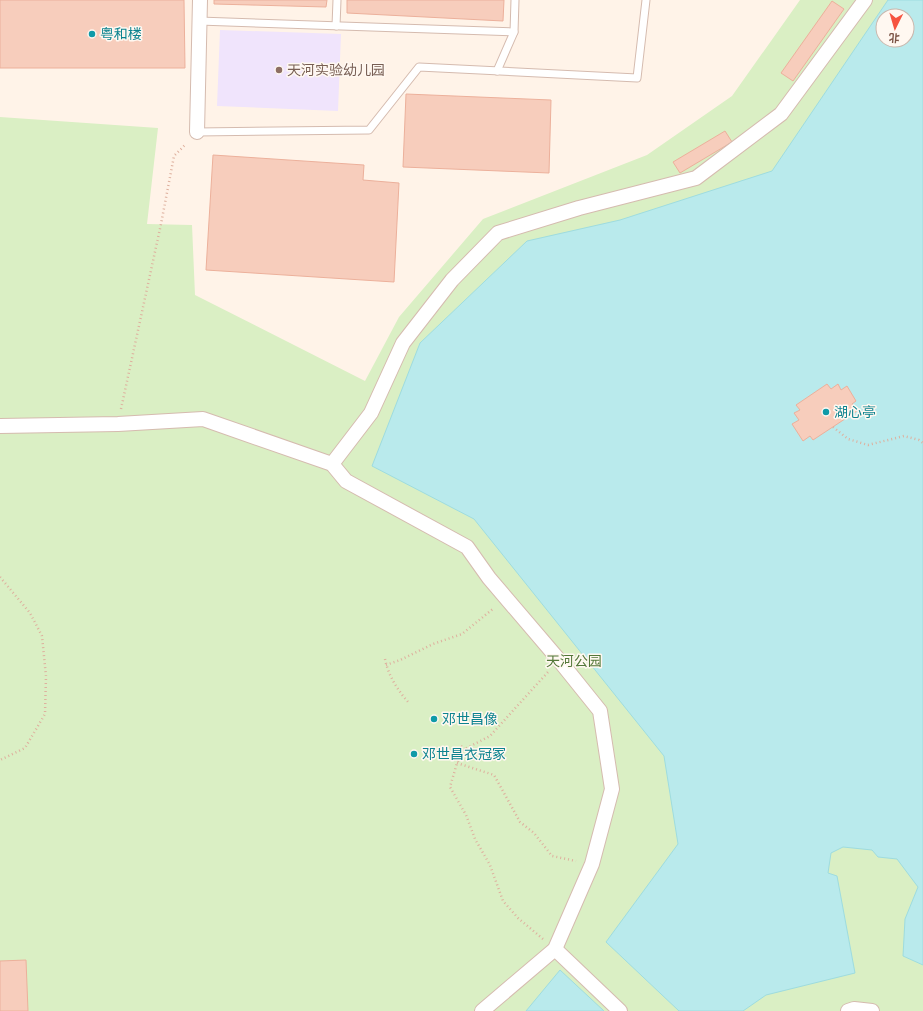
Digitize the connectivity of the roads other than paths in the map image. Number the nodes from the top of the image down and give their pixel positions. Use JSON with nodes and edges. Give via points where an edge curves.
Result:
{"nodes":[{"id":1,"x":200,"y":0,"type":"edge"},
{"id":2,"x":337,"y":0,"type":"edge"},
{"id":3,"x":515,"y":0,"type":"edge"},
{"id":4,"x":646,"y":0,"type":"edge"},
{"id":5,"x":866,"y":0,"type":"edge"},
{"id":6,"x":199,"y":21,"type":"junction"},
{"id":7,"x":336,"y":26,"type":"junction"},
{"id":8,"x":514,"y":32,"type":"junction"},
{"id":9,"x":497,"y":71,"type":"junction"},
{"id":10,"x":197,"y":132,"type":"joint"},
{"id":11,"x":0,"y":426,"type":"edge"},
{"id":12,"x":332,"y":464,"type":"junction"},
{"id":13,"x":555,"y":949,"type":"junction"},
{"id":14,"x":482,"y":1011,"type":"edge"},
{"id":15,"x":620,"y":1011,"type":"edge"},
{"id":16,"x":848,"y":1011,"type":"edge"},
{"id":17,"x":872,"y":1011,"type":"edge"}],
"edges":[{"from":1,"to":6,"type":"street"},
{"from":2,"to":7,"type":"lane"},
{"from":3,"to":8,"type":"lane"},
{"from":4,"to":9,"type":"lane","via":[[637,78]]},
{"from":5,"to":12,"type":"street","via":[[781,114],[696,178],[579,208],[498,233],[452,280],[403,343],[371,413]]},
{"from":6,"to":7,"type":"lane"},
{"from":6,"to":10,"type":"street"},
{"from":7,"to":8,"type":"lane"},
{"from":8,"to":9,"type":"lane"},
{"from":9,"to":10,"type":"lane","via":[[419,67],[369,130]]},
{"from":11,"to":12,"type":"street","via":[[118,424],[203,419]]},
{"from":12,"to":13,"type":"street","via":[[346,481],[467,547],[489,578],[600,711],[612,789],[592,864]]},
{"from":13,"to":14,"type":"street"},
{"from":13,"to":15,"type":"street"},
{"from":16,"to":17,"type":"street"}]}
